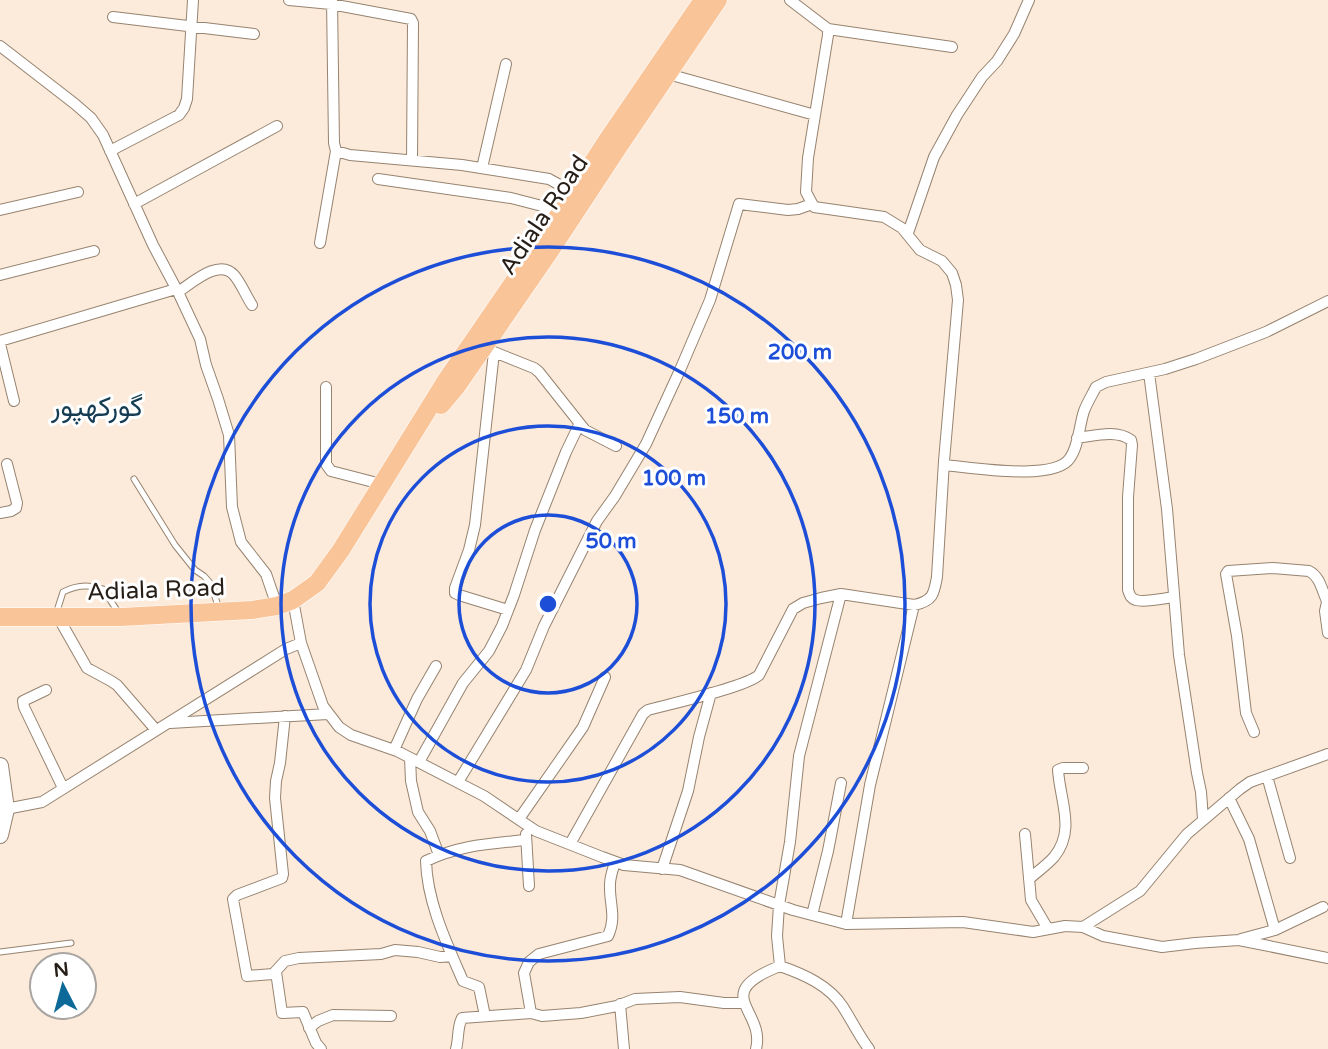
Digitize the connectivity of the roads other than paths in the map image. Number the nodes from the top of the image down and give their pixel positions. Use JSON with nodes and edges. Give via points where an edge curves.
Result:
{"nodes":[{"id":1,"x":193,"y":0,"type":"edge"},
{"id":2,"x":289,"y":0,"type":"edge"},
{"id":3,"x":703,"y":0,"type":"edge"},
{"id":4,"x":718,"y":0,"type":"edge"},
{"id":5,"x":790,"y":0,"type":"edge"},
{"id":6,"x":1029,"y":0,"type":"edge"},
{"id":7,"x":332,"y":2,"type":"edge"},
{"id":8,"x":113,"y":17,"type":"dead end"},
{"id":9,"x":191,"y":28,"type":"junction"},
{"id":10,"x":828,"y":29,"type":"junction"},
{"id":11,"x":254,"y":34,"type":"dead end"},
{"id":12,"x":952,"y":47,"type":"dead end"},
{"id":13,"x":3,"y":51,"type":"edge"},
{"id":14,"x":506,"y":64,"type":"dead end"},
{"id":15,"x":668,"y":74,"type":"junction"},
{"id":16,"x":816,"y":115,"type":"junction"},
{"id":17,"x":277,"y":126,"type":"dead end"},
{"id":18,"x":110,"y":151,"type":"junction"},
{"id":19,"x":336,"y":151,"type":"junction"},
{"id":20,"x":412,"y":160,"type":"junction"},
{"id":21,"x":482,"y":168,"type":"junction"},
{"id":22,"x":378,"y":179,"type":"dead end"},
{"id":23,"x":78,"y":192,"type":"dead end"},
{"id":24,"x":579,"y":196,"type":"junction"},
{"id":25,"x":134,"y":204,"type":"junction"},
{"id":26,"x":812,"y":204,"type":"junction"},
{"id":27,"x":0,"y":210,"type":"edge"},
{"id":28,"x":559,"y":214,"type":"junction"},
{"id":29,"x":908,"y":233,"type":"junction"},
{"id":30,"x":320,"y":243,"type":"dead end"},
{"id":31,"x":94,"y":251,"type":"dead end"},
{"id":32,"x":0,"y":275,"type":"edge"},
{"id":33,"x":177,"y":290,"type":"junction"},
{"id":34,"x":1328,"y":301,"type":"edge"},
{"id":35,"x":252,"y":305,"type":"dead end"},
{"id":36,"x":0,"y":342,"type":"edge"},
{"id":37,"x":489,"y":350,"type":"junction"},
{"id":38,"x":1149,"y":373,"type":"junction"},
{"id":39,"x":326,"y":387,"type":"dead end"},
{"id":40,"x":13,"y":401,"type":"dead end"},
{"id":41,"x":579,"y":425,"type":"junction"},
{"id":42,"x":1077,"y":438,"type":"junction"},
{"id":43,"x":616,"y":446,"type":"dead end"},
{"id":44,"x":402,"y":450,"type":"junction"},
{"id":45,"x":7,"y":464,"type":"dead end"},
{"id":46,"x":944,"y":465,"type":"junction"},
{"id":47,"x":134,"y":479,"type":"dead end"},
{"id":48,"x":381,"y":484,"type":"junction"},
{"id":49,"x":0,"y":513,"type":"edge"},
{"id":50,"x":841,"y":594,"type":"junction"},
{"id":51,"x":1174,"y":597,"type":"junction"},
{"id":52,"x":285,"y":603,"type":"junction"},
{"id":53,"x":1328,"y":603,"type":"edge"},
{"id":54,"x":914,"y":605,"type":"junction"},
{"id":55,"x":508,"y":610,"type":"junction"},
{"id":56,"x":220,"y":612,"type":"junction"},
{"id":57,"x":0,"y":617,"type":"edge"},
{"id":58,"x":57,"y":617,"type":"junction"},
{"id":59,"x":121,"y":617,"type":"junction"},
{"id":60,"x":1328,"y":633,"type":"edge"},
{"id":61,"x":301,"y":643,"type":"junction"},
{"id":62,"x":436,"y":666,"type":"dead end"},
{"id":63,"x":606,"y":677,"type":"dead end"},
{"id":64,"x":46,"y":690,"type":"dead end"},
{"id":65,"x":710,"y":693,"type":"junction"},
{"id":66,"x":328,"y":714,"type":"junction"},
{"id":67,"x":285,"y":716,"type":"junction"},
{"id":68,"x":161,"y":726,"type":"junction"},
{"id":69,"x":1254,"y":732,"type":"dead end"},
{"id":70,"x":394,"y":750,"type":"junction"},
{"id":71,"x":1328,"y":754,"type":"edge"},
{"id":72,"x":414,"y":760,"type":"junction"},
{"id":73,"x":0,"y":766,"type":"edge"},
{"id":74,"x":1083,"y":768,"type":"dead end"},
{"id":75,"x":1267,"y":776,"type":"junction"},
{"id":76,"x":458,"y":782,"type":"junction"},
{"id":77,"x":841,"y":783,"type":"dead end"},
{"id":78,"x":62,"y":788,"type":"junction"},
{"id":79,"x":1229,"y":798,"type":"junction"},
{"id":80,"x":4,"y":803,"type":"edge"},
{"id":81,"x":1203,"y":819,"type":"junction"},
{"id":82,"x":522,"y":821,"type":"junction"},
{"id":83,"x":1025,"y":834,"type":"dead end"},
{"id":84,"x":0,"y":835,"type":"edge"},
{"id":85,"x":525,"y":840,"type":"junction"},
{"id":86,"x":570,"y":844,"type":"junction"},
{"id":87,"x":439,"y":855,"type":"junction"},
{"id":88,"x":1290,"y":858,"type":"dead end"},
{"id":89,"x":615,"y":862,"type":"junction"},
{"id":90,"x":662,"y":869,"type":"junction"},
{"id":91,"x":1029,"y":879,"type":"junction"},
{"id":92,"x":529,"y":886,"type":"dead end"},
{"id":93,"x":779,"y":905,"type":"junction"},
{"id":94,"x":1323,"y":907,"type":"dead end"},
{"id":95,"x":811,"y":915,"type":"junction"},
{"id":96,"x":846,"y":924,"type":"junction"},
{"id":97,"x":1083,"y":927,"type":"junction"},
{"id":98,"x":1048,"y":929,"type":"junction"},
{"id":99,"x":1275,"y":930,"type":"junction"},
{"id":100,"x":1239,"y":940,"type":"junction"},
{"id":101,"x":71,"y":943,"type":"dead end"},
{"id":102,"x":0,"y":952,"type":"edge"},
{"id":103,"x":452,"y":956,"type":"junction"},
{"id":104,"x":1328,"y":958,"type":"edge"},
{"id":105,"x":780,"y":966,"type":"junction"},
{"id":106,"x":276,"y":972,"type":"junction"},
{"id":107,"x":744,"y":1003,"type":"junction"},
{"id":108,"x":620,"y":1004,"type":"junction"},
{"id":109,"x":531,"y":1013,"type":"junction"},
{"id":110,"x":391,"y":1016,"type":"dead end"},
{"id":111,"x":485,"y":1016,"type":"junction"},
{"id":112,"x":309,"y":1028,"type":"junction"},
{"id":113,"x":321,"y":1049,"type":"edge"},
{"id":114,"x":456,"y":1049,"type":"edge"},
{"id":115,"x":624,"y":1049,"type":"edge"},
{"id":116,"x":756,"y":1049,"type":"edge"},
{"id":117,"x":869,"y":1049,"type":"edge"}],
"edges":[{"from":1,"to":9,"type":"street"},
{"from":2,"to":7,"type":"street"},
{"from":3,"to":24,"type":"main road","name":"Adiala Road"},
{"from":4,"to":15,"type":"main road","name":"Adiala Road"},
{"from":5,"to":10,"type":"street"},
{"from":6,"to":29,"type":"street","via":[[1014,34],[957,115],[934,157]]},
{"from":7,"to":19,"type":"street"},
{"from":7,"to":20,"type":"street","via":[[411,19]]},
{"from":8,"to":9,"type":"street"},
{"from":9,"to":11,"type":"street"},
{"from":9,"to":18,"type":"street","via":[[184,108],[179,115]]},
{"from":10,"to":12,"type":"street"},
{"from":10,"to":16,"type":"street"},
{"from":13,"to":18,"type":"street","via":[[91,118]]},
{"from":14,"to":21,"type":"street"},
{"from":15,"to":16,"type":"street"},
{"from":15,"to":24,"type":"main road","name":"Adiala Road"},
{"from":16,"to":26,"type":"street","via":[[806,191]]},
{"from":17,"to":25,"type":"street"},
{"from":18,"to":25,"type":"street"},
{"from":19,"to":20,"type":"street"},
{"from":19,"to":30,"type":"street"},
{"from":20,"to":21,"type":"street"},
{"from":21,"to":24,"type":"street","via":[[550,179]]},
{"from":22,"to":28,"type":"street","via":[[511,198]]},
{"from":23,"to":27,"type":"street"},
{"from":24,"to":28,"type":"main road","name":"Adiala Road"},
{"from":24,"to":37,"type":"main road","name":"Adiala Road"},
{"from":25,"to":33,"type":"street"},
{"from":26,"to":29,"type":"street","via":[[884,217]]},
{"from":26,"to":76,"type":"street","via":[[788,210],[739,204],[710,300],[646,444],[597,522],[526,670]]},
{"from":28,"to":44,"type":"main road","name":"Adiala Road"},
{"from":29,"to":46,"type":"street","via":[[920,250],[943,261],[957,292]]},
{"from":31,"to":32,"type":"street"},
{"from":33,"to":35,"type":"street","via":[[209,272],[226,270]]},
{"from":33,"to":36,"type":"street"},
{"from":33,"to":52,"type":"street","via":[[200,339],[229,435],[232,507],[241,542]]},
{"from":34,"to":38,"type":"street","via":[[1266,332]]},
{"from":36,"to":40,"type":"street"},
{"from":37,"to":41,"type":"street","via":[[539,372]]},
{"from":37,"to":44,"type":"main road","name":"Adiala Road"},
{"from":37,"to":55,"type":"street","via":[[475,525],[455,593]]},
{"from":38,"to":42,"type":"street","via":[[1096,387]]},
{"from":38,"to":51,"type":"street"},
{"from":39,"to":48,"type":"street","via":[[326,464],[331,471]]},
{"from":41,"to":43,"type":"street"},
{"from":41,"to":55,"type":"street"},
{"from":42,"to":46,"type":"street","via":[[1066,464],[1052,470]]},
{"from":42,"to":51,"type":"street","via":[[1115,434],[1131,440],[1128,590],[1134,600]]},
{"from":44,"to":48,"type":"main road","name":"Adiala Road"},
{"from":45,"to":49,"type":"street","via":[[17,503],[11,511]]},
{"from":46,"to":54,"type":"street","via":[[937,577],[931,599]]},
{"from":47,"to":56,"type":"lane","via":[[175,545],[211,584]]},
{"from":48,"to":52,"type":"main road","name":"Adiala Road","via":[[317,583]]},
{"from":50,"to":54,"type":"street"},
{"from":50,"to":65,"type":"street","via":[[793,609],[759,674]]},
{"from":50,"to":93,"type":"street","via":[[799,756]]},
{"from":51,"to":81,"type":"street"},
{"from":52,"to":56,"type":"main road","name":"Adiala Road"},
{"from":52,"to":61,"type":"street"},
{"from":53,"to":60,"type":"street"},
{"from":53,"to":69,"type":"street","via":[[1318,578],[1309,571],[1273,568],[1226,573],[1246,713]]},
{"from":54,"to":96,"type":"street","via":[[872,775]]},
{"from":55,"to":72,"type":"street","via":[[489,651]]},
{"from":56,"to":59,"type":"main road","name":"Adiala Road"},
{"from":57,"to":58,"type":"main road","name":"Adiala Road"},
{"from":58,"to":59,"type":"main road","name":"Adiala Road"},
{"from":58,"to":59,"type":"lane","via":[[63,592],[92,586],[103,589]]},
{"from":58,"to":68,"type":"street","via":[[87,668],[117,685]]},
{"from":61,"to":66,"type":"street"},
{"from":61,"to":68,"type":"street"},
{"from":62,"to":70,"type":"street"},
{"from":63,"to":82,"type":"street","via":[[583,727]]},
{"from":64,"to":78,"type":"street","via":[[23,701]]},
{"from":65,"to":86,"type":"street","via":[[643,714]]},
{"from":65,"to":90,"type":"street","via":[[688,791]]},
{"from":66,"to":67,"type":"street"},
{"from":66,"to":70,"type":"street","via":[[351,735]]},
{"from":67,"to":68,"type":"street"},
{"from":67,"to":106,"type":"street","via":[[275,798],[282,878],[233,899],[247,976]]},
{"from":68,"to":78,"type":"street"},
{"from":70,"to":72,"type":"street"},
{"from":71,"to":75,"type":"street"},
{"from":72,"to":76,"type":"street"},
{"from":72,"to":87,"type":"street","via":[[411,780],[418,811]]},
{"from":73,"to":80,"type":"main road"},
{"from":74,"to":91,"type":"street","via":[[1058,770],[1064,841],[1051,861]]},
{"from":75,"to":79,"type":"street"},
{"from":75,"to":88,"type":"street"},
{"from":76,"to":82,"type":"street"},
{"from":77,"to":95,"type":"street"},
{"from":78,"to":80,"type":"street","via":[[42,802]]},
{"from":79,"to":81,"type":"street"},
{"from":79,"to":99,"type":"street","via":[[1249,839]]},
{"from":80,"to":84,"type":"main road"},
{"from":81,"to":97,"type":"street","via":[[1140,891]]},
{"from":82,"to":85,"type":"street"},
{"from":82,"to":86,"type":"street"},
{"from":83,"to":91,"type":"street"},
{"from":85,"to":87,"type":"street","via":[[469,846]]},
{"from":85,"to":92,"type":"street"},
{"from":86,"to":89,"type":"street"},
{"from":87,"to":103,"type":"street","via":[[425,865]]},
{"from":89,"to":90,"type":"street"},
{"from":89,"to":109,"type":"street","via":[[609,882],[614,918],[608,936],[533,959],[524,973]]},
{"from":90,"to":93,"type":"street","via":[[680,870]]},
{"from":91,"to":98,"type":"street","via":[[1031,900]]},
{"from":93,"to":95,"type":"street"},
{"from":93,"to":105,"type":"street"},
{"from":94,"to":99,"type":"street"},
{"from":95,"to":96,"type":"street"},
{"from":96,"to":98,"type":"street","via":[[964,922],[1033,932]]},
{"from":97,"to":98,"type":"street"},
{"from":97,"to":100,"type":"street","via":[[1103,936],[1162,947]]},
{"from":99,"to":100,"type":"street"},
{"from":100,"to":104,"type":"street"},
{"from":101,"to":102,"type":"lane"},
{"from":103,"to":106,"type":"street","via":[[395,950],[299,958],[285,961]]},
{"from":103,"to":111,"type":"street","via":[[463,981],[479,987]]},
{"from":105,"to":107,"type":"street","via":[[749,982]]},
{"from":105,"to":117,"type":"street","via":[[829,990]]},
{"from":106,"to":112,"type":"street","via":[[282,1013],[303,1012]]},
{"from":107,"to":108,"type":"street","via":[[680,997]]},
{"from":107,"to":116,"type":"street","via":[[758,1036]]},
{"from":108,"to":109,"type":"street","via":[[565,1015]]},
{"from":108,"to":115,"type":"street"},
{"from":109,"to":111,"type":"street"},
{"from":110,"to":112,"type":"street","via":[[333,1015]]},
{"from":111,"to":114,"type":"street","via":[[462,1018]]},
{"from":112,"to":113,"type":"street"}]}
